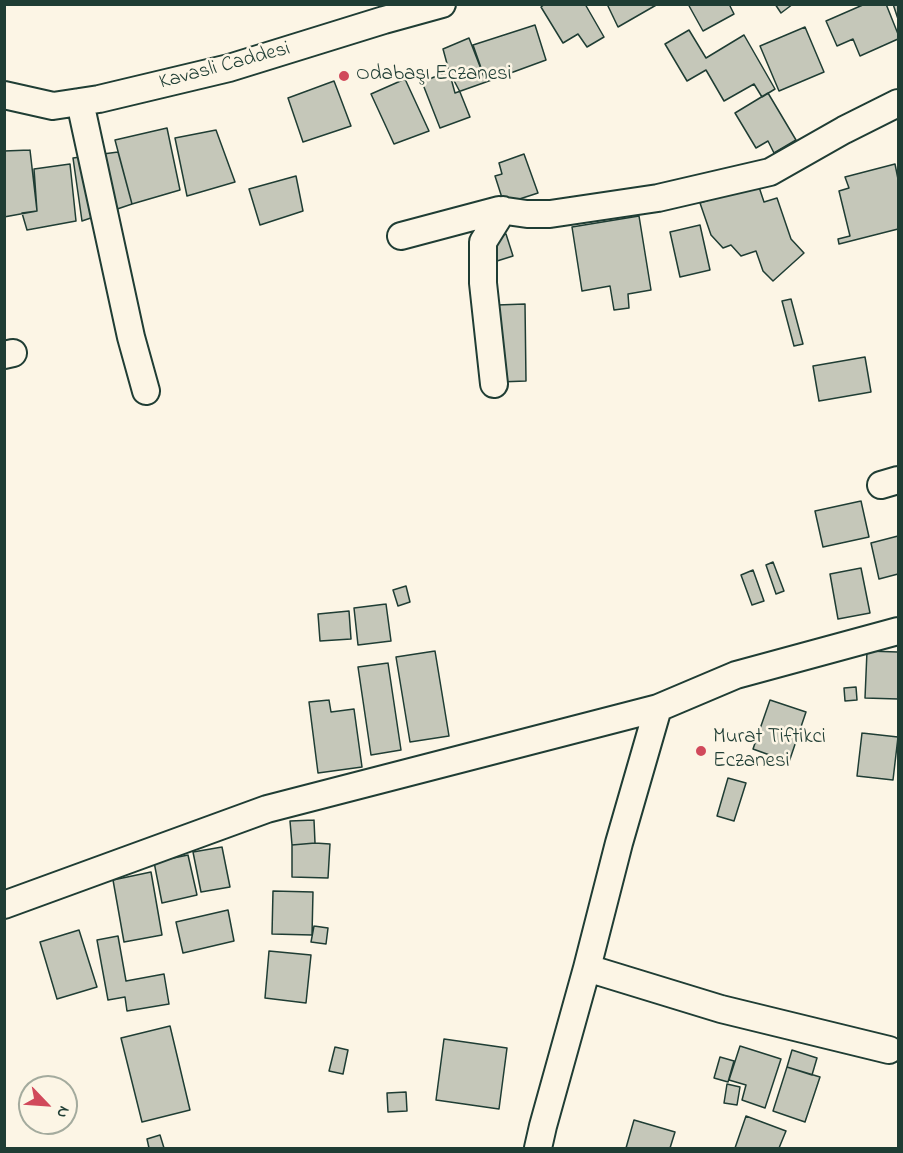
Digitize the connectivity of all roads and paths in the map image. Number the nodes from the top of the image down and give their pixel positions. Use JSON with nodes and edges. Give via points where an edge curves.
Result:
{"nodes":[{"id":1,"x":435,"y":5,"type":"edge"},
{"id":2,"x":4,"y":95,"type":"edge"},
{"id":3,"x":80,"y":102,"type":"junction"},
{"id":4,"x":898,"y":104,"type":"edge"},
{"id":5,"x":504,"y":210,"type":"junction"},
{"id":6,"x":400,"y":237,"type":"dead end"},
{"id":7,"x":494,"y":384,"type":"dead end"},
{"id":8,"x":146,"y":391,"type":"dead end"},
{"id":9,"x":898,"y":631,"type":"edge"},
{"id":10,"x":658,"y":708,"type":"junction"},
{"id":11,"x":4,"y":905,"type":"edge"},
{"id":12,"x":587,"y":968,"type":"junction"},
{"id":13,"x":889,"y":1050,"type":"dead end"},
{"id":14,"x":538,"y":1149,"type":"edge"}],
"edges":[{"from":1,"to":3,"type":"street","name":"Kavasli Caddesi","via":[[229,68]]},
{"from":2,"to":3,"type":"street","name":"Kavasli Caddesi","via":[[53,106]]},
{"from":3,"to":8,"type":"street"},
{"from":4,"to":5,"type":"street","via":[[770,172],[658,198],[550,214]]},
{"from":5,"to":6,"type":"street"},
{"from":5,"to":7,"type":"street","via":[[483,242],[483,283]]},
{"from":9,"to":10,"type":"street","via":[[736,675]]},
{"from":10,"to":11,"type":"street","via":[[267,809]]},
{"from":10,"to":12,"type":"street"},
{"from":12,"to":13,"type":"street","via":[[721,1009]]},
{"from":12,"to":14,"type":"street"}]}
